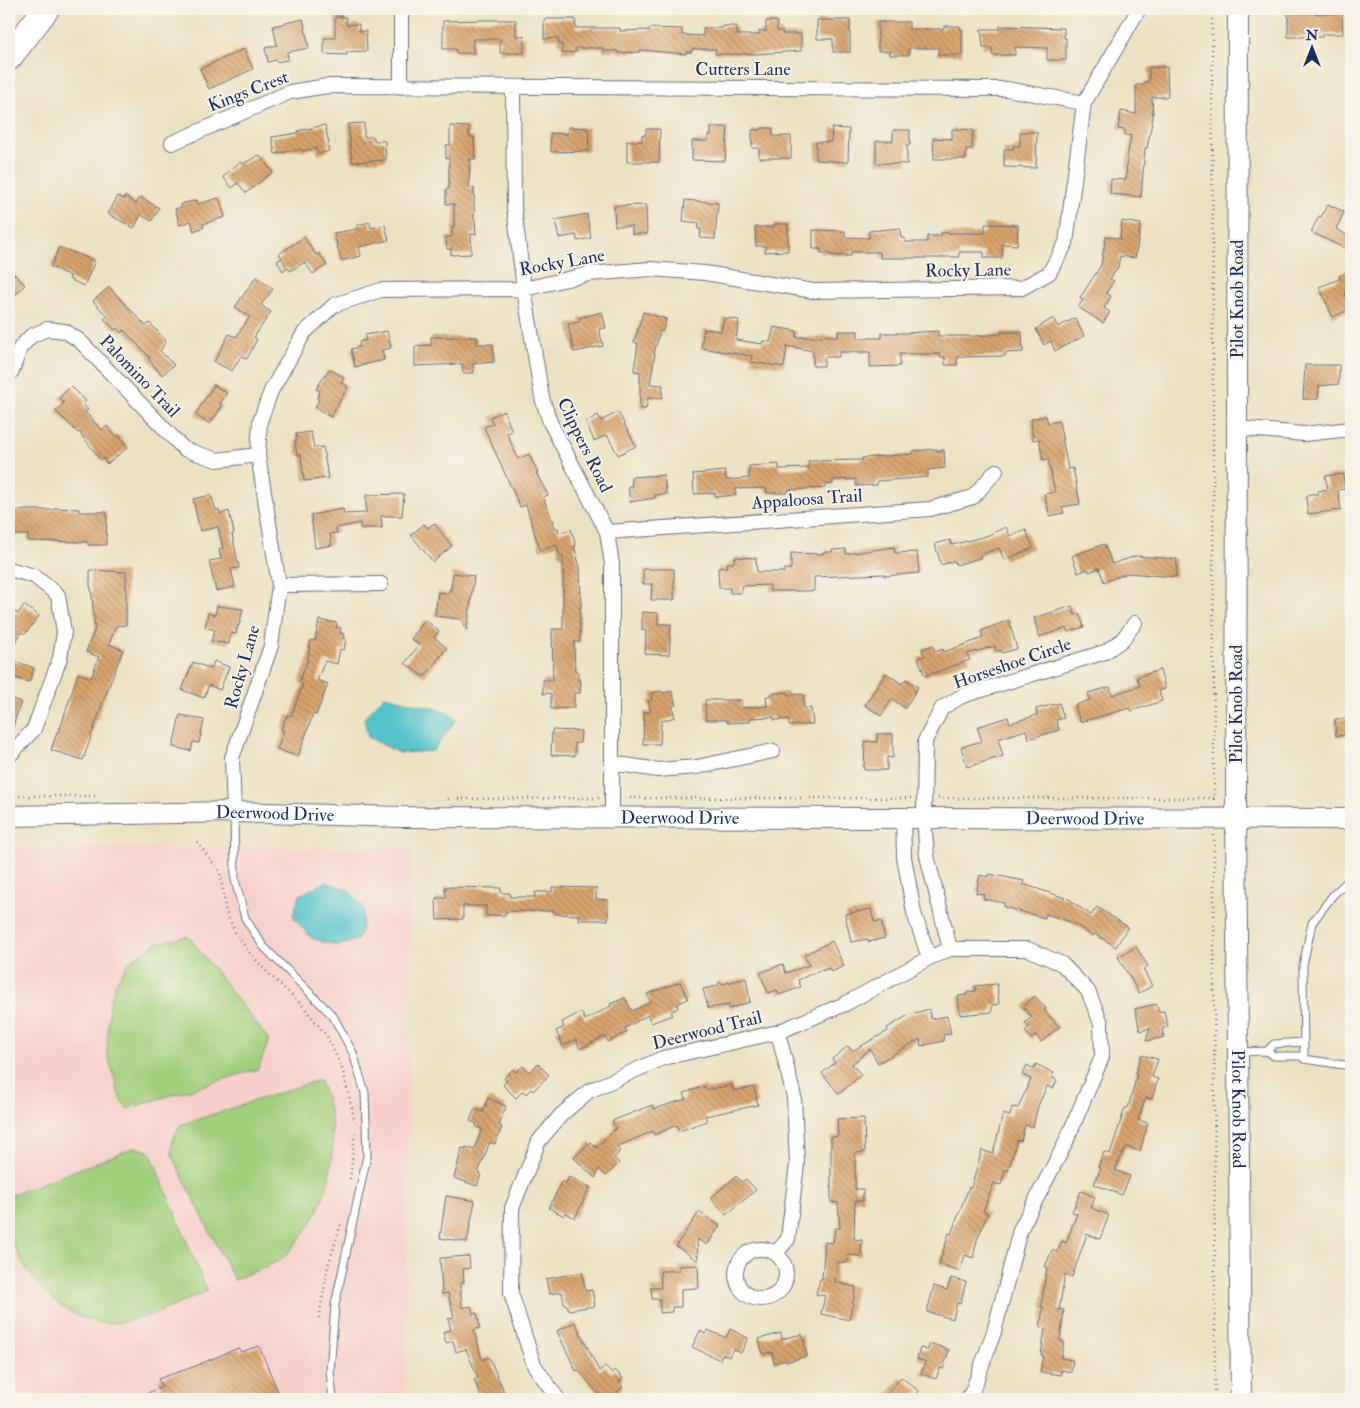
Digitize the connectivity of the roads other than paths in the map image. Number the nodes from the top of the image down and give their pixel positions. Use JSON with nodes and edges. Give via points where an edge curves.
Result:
{"nodes":[{"id":1,"x":46,"y":9,"type":"edge"},
{"id":2,"x":402,"y":9,"type":"edge"},
{"id":3,"x":1139,"y":9,"type":"edge"},
{"id":4,"x":1238,"y":9,"type":"edge"},
{"id":5,"x":9,"y":57,"type":"edge"},
{"id":6,"x":401,"y":87,"type":"junction"},
{"id":7,"x":514,"y":87,"type":"junction"},
{"id":8,"x":1084,"y":103,"type":"junction"},
{"id":9,"x":172,"y":143,"type":"dead end"},
{"id":10,"x":524,"y":290,"type":"junction"},
{"id":11,"x":12,"y":371,"type":"dead end"},
{"id":12,"x":1237,"y":428,"type":"junction"},
{"id":13,"x":1351,"y":429,"type":"edge"},
{"id":14,"x":258,"y":455,"type":"junction"},
{"id":15,"x":996,"y":471,"type":"dead end"},
{"id":16,"x":607,"y":532,"type":"junction"},
{"id":17,"x":9,"y":569,"type":"edge"},
{"id":18,"x":279,"y":584,"type":"junction"},
{"id":19,"x":381,"y":584,"type":"dead end"},
{"id":20,"x":1135,"y":623,"type":"dead end"},
{"id":21,"x":773,"y":751,"type":"dead end"},
{"id":22,"x":9,"y":756,"type":"edge"},
{"id":23,"x":612,"y":763,"type":"junction"},
{"id":24,"x":234,"y":812,"type":"junction"},
{"id":25,"x":9,"y":816,"type":"edge"},
{"id":26,"x":612,"y":818,"type":"junction"},
{"id":27,"x":903,"y":818,"type":"junction"},
{"id":28,"x":924,"y":818,"type":"junction"},
{"id":29,"x":1236,"y":819,"type":"junction"},
{"id":30,"x":1351,"y":819,"type":"edge"},
{"id":31,"x":1351,"y":878,"type":"edge"},
{"id":32,"x":950,"y":949,"type":"junction"},
{"id":33,"x":929,"y":958,"type":"junction"},
{"id":34,"x":778,"y":1032,"type":"junction"},
{"id":35,"x":1304,"y":1042,"type":"junction"},
{"id":36,"x":1267,"y":1051,"type":"junction"},
{"id":37,"x":1238,"y":1052,"type":"junction"},
{"id":38,"x":1304,"y":1056,"type":"junction"},
{"id":39,"x":1351,"y":1066,"type":"edge"},
{"id":40,"x":776,"y":1253,"type":"dead end"},
{"id":41,"x":333,"y":1399,"type":"edge"},
{"id":42,"x":558,"y":1399,"type":"edge"},
{"id":43,"x":967,"y":1399,"type":"edge"},
{"id":44,"x":1242,"y":1399,"type":"edge"}],
"edges":[{"from":1,"to":5,"type":"highway"},
{"from":2,"to":6,"type":"street"},
{"from":3,"to":8,"type":"street","name":"Rocky Lane"},
{"from":4,"to":12,"type":"main road","name":"Pilot Knob Road"},
{"from":6,"to":7,"type":"street","name":"Cutters Lane"},
{"from":6,"to":9,"type":"street","name":"Kings Crest","via":[[327,86],[290,92]]},
{"from":7,"to":8,"type":"street","name":"Cutters Lane","via":[[1007,89]]},
{"from":7,"to":10,"type":"street","name":"Clippers Road","via":[[514,207]]},
{"from":8,"to":10,"type":"street","name":"Rocky Lane","via":[[1066,243],[1048,272],[1022,288],[813,291],[704,273],[650,269],[589,274]]},
{"from":10,"to":14,"type":"street","name":"Rocky Lane","via":[[381,290],[334,306],[304,333],[270,391],[260,421]]},
{"from":10,"to":16,"type":"street","name":"Clippers Road","via":[[542,398],[550,422]]},
{"from":11,"to":14,"type":"street","name":"Palomino Trail","via":[[20,348],[31,336],[48,329],[66,331],[80,340],[184,449],[217,460]]},
{"from":12,"to":13,"type":"street","via":[[1304,434]]},
{"from":12,"to":29,"type":"main road","name":"Pilot Knob Road"},
{"from":14,"to":18,"type":"street","name":"Rocky Lane"},
{"from":15,"to":16,"type":"street","name":"Appaloosa Trail","via":[[973,498],[930,509]]},
{"from":16,"to":23,"type":"street","name":"Clippers Road","via":[[612,564]]},
{"from":17,"to":22,"type":"street","via":[[34,576],[58,595],[64,632],[60,658],[34,729]]},
{"from":18,"to":19,"type":"street"},
{"from":18,"to":24,"type":"street","name":"Rocky Lane","via":[[271,646],[232,758]]},
{"from":20,"to":28,"type":"street","name":"Horseshoe Circle","via":[[1122,640],[1105,652],[962,696],[942,708],[925,741]]},
{"from":21,"to":23,"type":"street","via":[[697,767],[658,770]]},
{"from":23,"to":26,"type":"street","name":"Clippers Road"},
{"from":24,"to":25,"type":"main road","name":"Deerwood Drive"},
{"from":24,"to":26,"type":"main road","name":"Deerwood Drive"},
{"from":24,"to":41,"type":"lane","via":[[235,880],[245,918],[263,946],[333,1016],[353,1052],[365,1093],[367,1156],[335,1305],[330,1371]]},
{"from":26,"to":27,"type":"main road","name":"Deerwood Drive"},
{"from":27,"to":28,"type":"main road","name":"Deerwood Drive"},
{"from":27,"to":33,"type":"street","via":[[904,857],[914,913]]},
{"from":28,"to":29,"type":"main road","name":"Deerwood Drive"},
{"from":28,"to":32,"type":"street","via":[[927,856]]},
{"from":29,"to":30,"type":"main road","name":"Deerwood Drive"},
{"from":29,"to":37,"type":"main road","name":"Pilot Knob Road"},
{"from":31,"to":35,"type":"lane","via":[[1312,923],[1303,965]]},
{"from":32,"to":33,"type":"street","name":"Deerwood Trail"},
{"from":32,"to":43,"type":"street","name":"Deerwood Trail","via":[[1028,949],[1062,964],[1088,992],[1101,1023],[1102,1057],[1065,1144],[1020,1230],[994,1332]]},
{"from":33,"to":34,"type":"street","name":"Deerwood Trail","via":[[845,1004]]},
{"from":34,"to":40,"type":"street","via":[[794,1097],[797,1164],[788,1239]]},
{"from":34,"to":42,"type":"street","name":"Deerwood Trail","via":[[663,1058],[590,1091],[561,1115],[539,1141],[512,1208],[511,1293],[534,1364]]},
{"from":35,"to":36,"type":"lane","via":[[1274,1044]]},
{"from":35,"to":38,"type":"lane"},
{"from":36,"to":37,"type":"lane"},
{"from":36,"to":38,"type":"lane","via":[[1274,1056]]},
{"from":37,"to":44,"type":"main road","name":"Pilot Knob Road"},
{"from":38,"to":39,"type":"lane","via":[[1304,1059]]}]}
